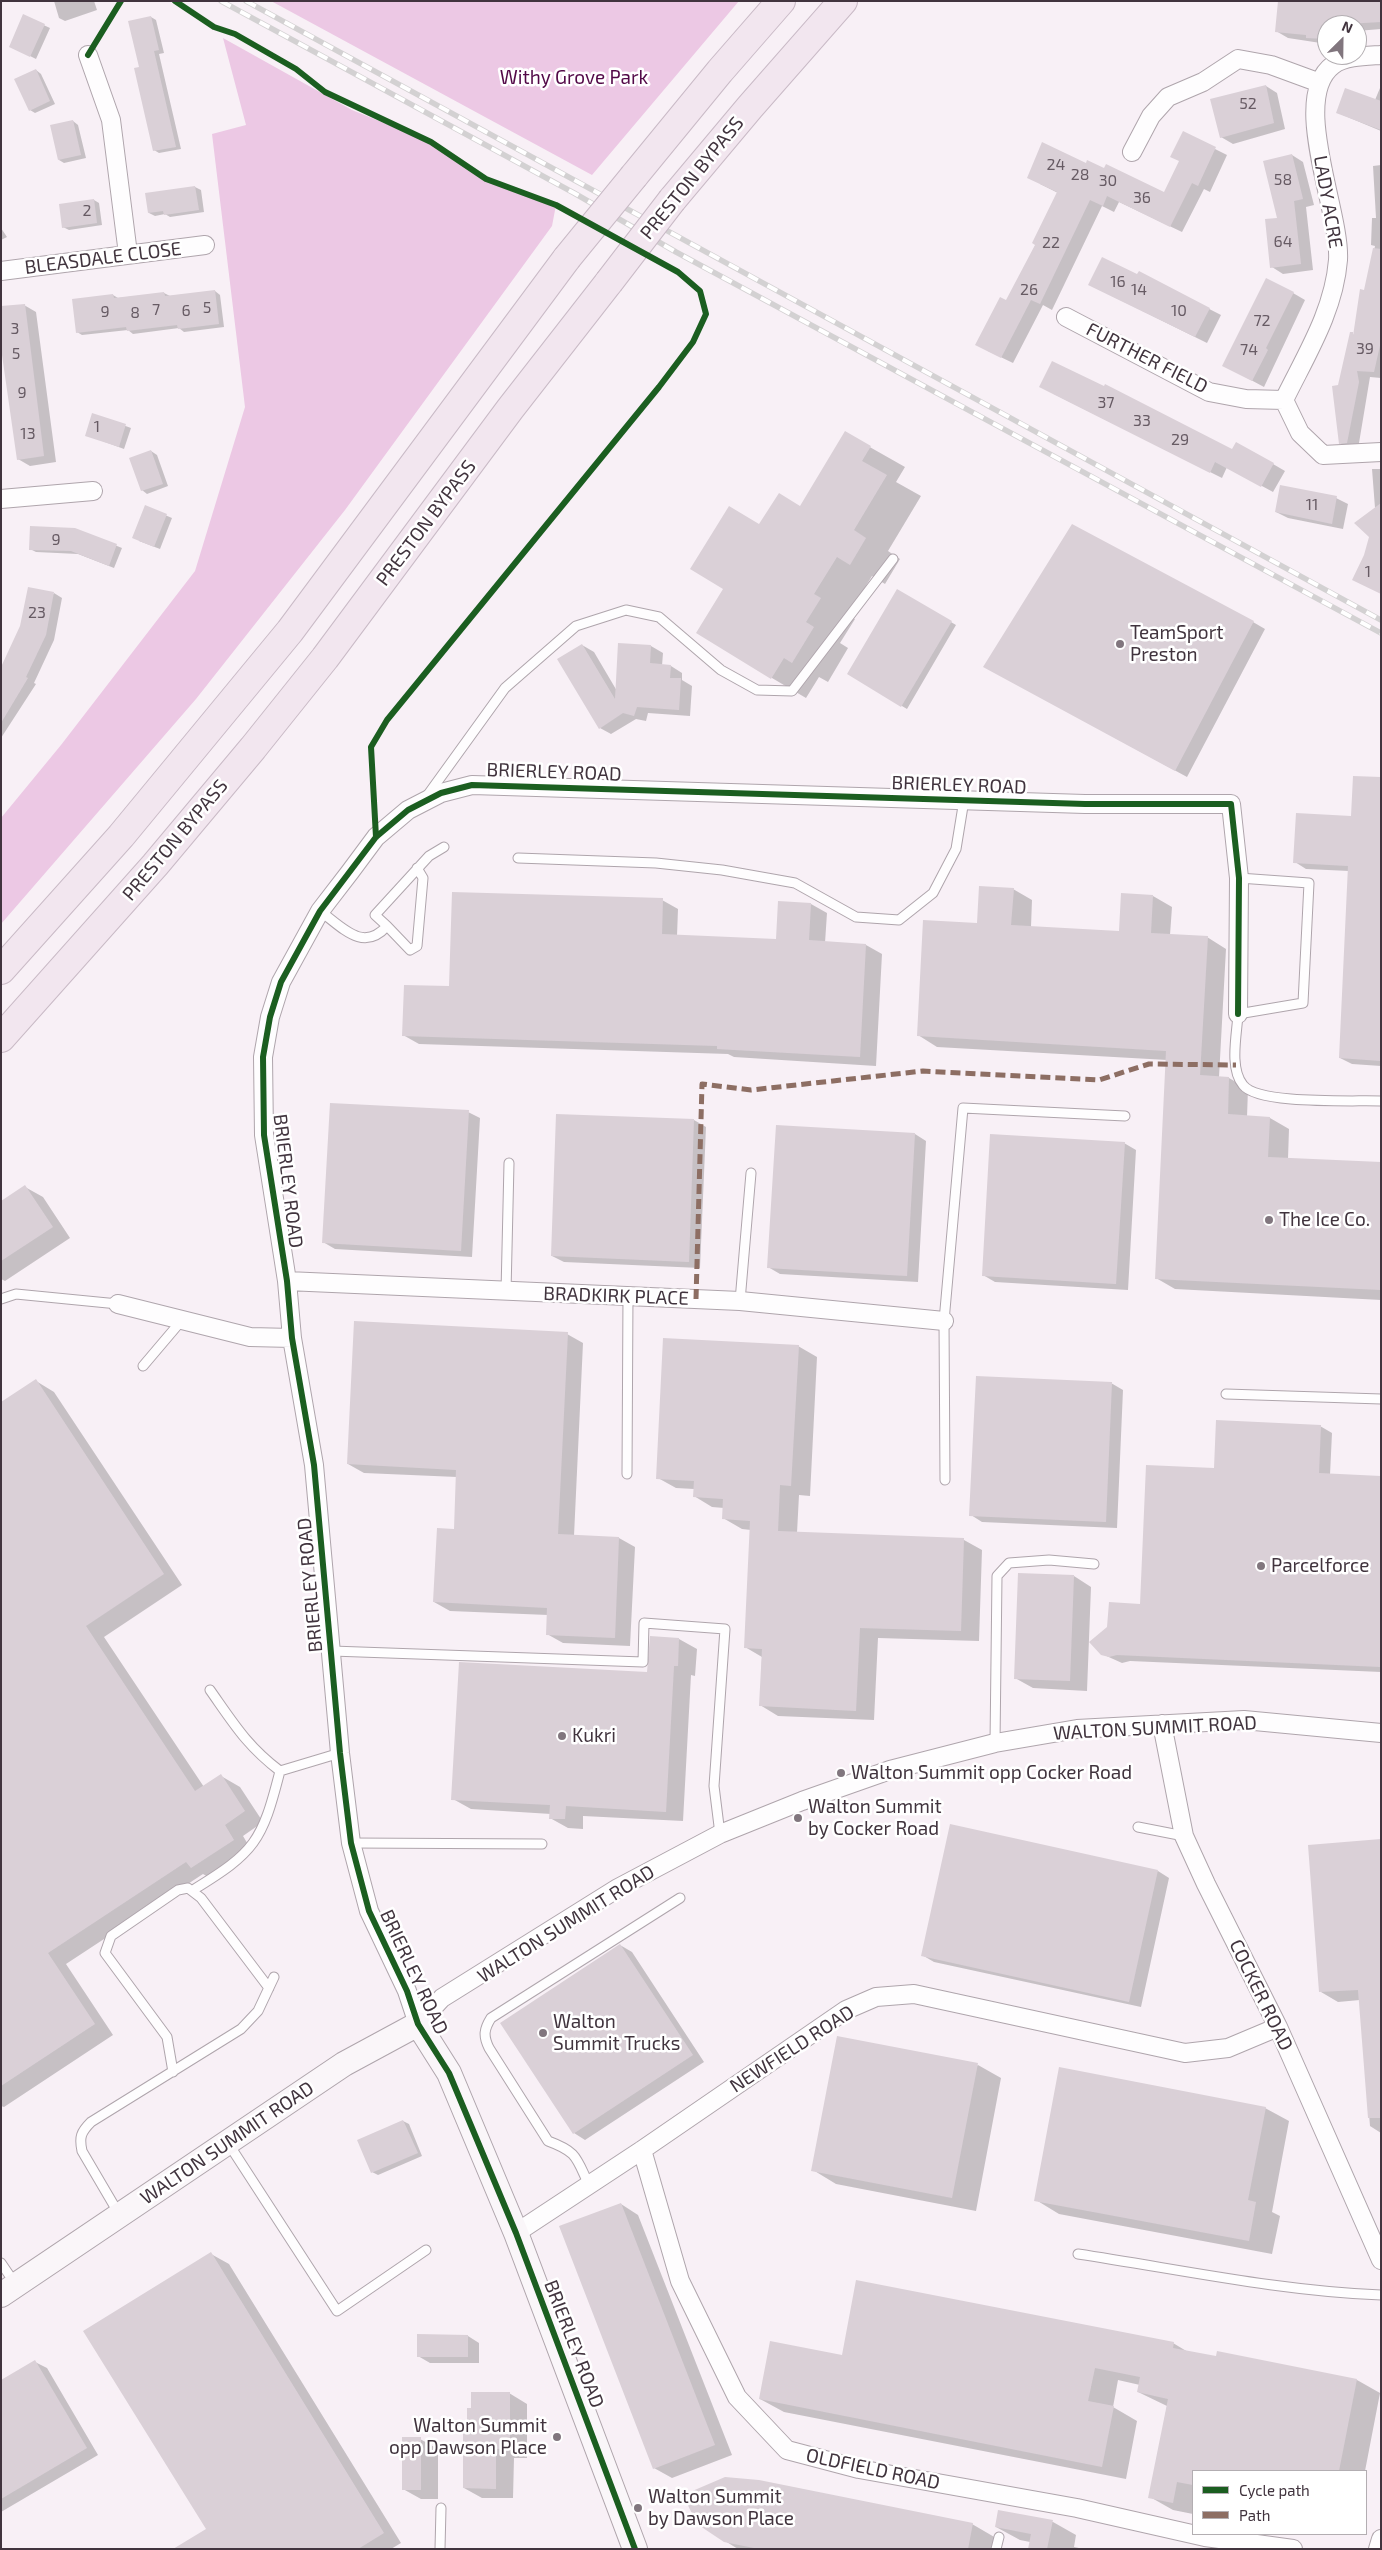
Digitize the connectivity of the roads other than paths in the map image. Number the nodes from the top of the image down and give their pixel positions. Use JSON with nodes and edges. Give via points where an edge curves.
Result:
{"nodes":[{"id":1,"x":781,"y":1,"type":"edge"},
{"id":2,"x":843,"y":1,"type":"edge"},
{"id":3,"x":88,"y":55,"type":"dead end"},
{"id":4,"x":1381,"y":55,"type":"edge"},
{"id":5,"x":1320,"y":83,"type":"junction"},
{"id":6,"x":1132,"y":152,"type":"dead end"},
{"id":7,"x":205,"y":245,"type":"dead end"},
{"id":8,"x":128,"y":254,"type":"junction"},
{"id":9,"x":1,"y":270,"type":"edge"},
{"id":10,"x":1066,"y":316,"type":"dead end"},
{"id":11,"x":1284,"y":400,"type":"junction"},
{"id":12,"x":1381,"y":452,"type":"edge"},
{"id":13,"x":93,"y":490,"type":"dead end"},
{"id":14,"x":1,"y":499,"type":"edge"},
{"id":15,"x":892,"y":559,"type":"dead end"},
{"id":16,"x":964,"y":800,"type":"junction"},
{"id":17,"x":423,"y":802,"type":"junction"},
{"id":18,"x":444,"y":847,"type":"dead end"},
{"id":19,"x":518,"y":858,"type":"dead end"},
{"id":20,"x":417,"y":868,"type":"junction"},
{"id":21,"x":1239,"y":878,"type":"junction"},
{"id":22,"x":320,"y":911,"type":"junction"},
{"id":23,"x":387,"y":926,"type":"junction"},
{"id":24,"x":1,"y":970,"type":"edge"},
{"id":25,"x":1238,"y":1014,"type":"junction"},
{"id":26,"x":1,"y":1038,"type":"edge"},
{"id":27,"x":1381,"y":1101,"type":"edge"},
{"id":28,"x":1125,"y":1116,"type":"dead end"},
{"id":29,"x":509,"y":1163,"type":"dead end"},
{"id":30,"x":750,"y":1173,"type":"dead end"},
{"id":31,"x":287,"y":1281,"type":"junction"},
{"id":32,"x":506,"y":1292,"type":"junction"},
{"id":33,"x":628,"y":1295,"type":"junction"},
{"id":34,"x":1,"y":1300,"type":"edge"},
{"id":35,"x":740,"y":1301,"type":"junction"},
{"id":36,"x":118,"y":1304,"type":"joint"},
{"id":37,"x":182,"y":1320,"type":"junction"},
{"id":38,"x":944,"y":1321,"type":"junction"},
{"id":39,"x":292,"y":1338,"type":"junction"},
{"id":40,"x":144,"y":1366,"type":"dead end"},
{"id":41,"x":1226,"y":1394,"type":"dead end"},
{"id":42,"x":1381,"y":1399,"type":"edge"},
{"id":43,"x":627,"y":1474,"type":"dead end"},
{"id":44,"x":945,"y":1480,"type":"dead end"},
{"id":45,"x":1094,"y":1564,"type":"dead end"},
{"id":46,"x":332,"y":1651,"type":"junction"},
{"id":47,"x":210,"y":1690,"type":"dead end"},
{"id":48,"x":1162,"y":1724,"type":"junction"},
{"id":49,"x":1381,"y":1733,"type":"edge"},
{"id":50,"x":995,"y":1742,"type":"junction"},
{"id":51,"x":340,"y":1753,"type":"junction"},
{"id":52,"x":280,"y":1771,"type":"junction"},
{"id":53,"x":1138,"y":1827,"type":"dead end"},
{"id":54,"x":720,"y":1834,"type":"junction"},
{"id":55,"x":1184,"y":1836,"type":"junction"},
{"id":56,"x":351,"y":1843,"type":"junction"},
{"id":57,"x":542,"y":1844,"type":"dead end"},
{"id":58,"x":193,"y":1890,"type":"junction"},
{"id":59,"x":680,"y":1898,"type":"dead end"},
{"id":60,"x":274,"y":1977,"type":"dead end"},
{"id":61,"x":269,"y":1988,"type":"junction"},
{"id":62,"x":418,"y":2024,"type":"junction"},
{"id":63,"x":1278,"y":2027,"type":"junction"},
{"id":64,"x":172,"y":2072,"type":"junction"},
{"id":65,"x":228,"y":2142,"type":"junction"},
{"id":66,"x":642,"y":2150,"type":"junction"},
{"id":67,"x":589,"y":2185,"type":"junction"},
{"id":68,"x":119,"y":2214,"type":"junction"},
{"id":69,"x":516,"y":2233,"type":"junction"},
{"id":70,"x":426,"y":2250,"type":"dead end"},
{"id":71,"x":1078,"y":2254,"type":"dead end"},
{"id":72,"x":1381,"y":2260,"type":"edge"},
{"id":73,"x":1,"y":2264,"type":"edge"},
{"id":74,"x":9,"y":2290,"type":"edge"},
{"id":75,"x":1381,"y":2295,"type":"edge"},
{"id":76,"x":441,"y":2508,"type":"dead end"},
{"id":77,"x":1192,"y":2534,"type":"edge"},
{"id":78,"x":1196,"y":2535,"type":"edge"},
{"id":79,"x":998,"y":2537,"type":"dead end"},
{"id":80,"x":1381,"y":2539,"type":"edge"},
{"id":81,"x":440,"y":2549,"type":"edge"},
{"id":82,"x":635,"y":2549,"type":"edge"},
{"id":83,"x":996,"y":2549,"type":"edge"},
{"id":84,"x":1293,"y":2549,"type":"edge"},
{"id":85,"x":1378,"y":2549,"type":"edge"}],
"edges":[{"from":1,"to":24,"type":"highway","bridge":true,"via":[[567,258],[290,631],[121,836]]},
{"from":2,"to":26,"type":"highway","name":"PRESTON BYPASS","bridge":true,"via":[[672,200],[253,748],[155,865]]},
{"from":3,"to":8,"type":"street","via":[[111,120]]},
{"from":4,"to":5,"type":"street","name":"LADY ACRE","via":[[1355,57],[1333,65]]},
{"from":5,"to":6,"type":"street","via":[[1271,65],[1238,59],[1203,82],[1168,97],[1151,116]]},
{"from":5,"to":11,"type":"street","name":"LADY ACRE","via":[[1314,118],[1320,165],[1332,207],[1338,257],[1334,292]]},
{"from":7,"to":8,"type":"street","name":"BLEASDALE CLOSE"},
{"from":8,"to":9,"type":"street","name":"BLEASDALE CLOSE"},
{"from":10,"to":11,"type":"street","name":"FURTHER FIELD","via":[[1209,392],[1246,399]]},
{"from":11,"to":12,"type":"street","via":[[1300,433],[1323,455]]},
{"from":13,"to":14,"type":"street"},
{"from":15,"to":17,"type":"lane","via":[[792,691],[757,690],[735,678],[658,617],[626,610],[576,626],[505,688]]},
{"from":16,"to":17,"type":"street","name":"BRIERLEY ROAD","via":[[472,785],[441,793]]},
{"from":16,"to":19,"type":"lane","via":[[956,849],[933,892],[899,920],[856,917],[795,883],[722,870],[656,863]]},
{"from":16,"to":21,"type":"street","name":"BRIERLEY ROAD","via":[[1231,804]]},
{"from":17,"to":22,"type":"street","name":"BRIERLEY ROAD","via":[[408,810],[376,838]]},
{"from":18,"to":20,"type":"lane"},
{"from":20,"to":23,"type":"lane","via":[[375,915]]},
{"from":20,"to":23,"type":"lane","via":[[423,878],[417,946],[410,950]]},
{"from":21,"to":25,"type":"street","name":"BRIERLEY ROAD"},
{"from":21,"to":25,"type":"lane","via":[[1309,883],[1303,1002]]},
{"from":22,"to":23,"type":"lane","via":[[352,935],[367,940]]},
{"from":22,"to":31,"type":"street","name":"BRIERLEY ROAD","via":[[281,982],[270,1017],[264,1058],[264,1135]]},
{"from":25,"to":27,"type":"lane","via":[[1236,1065],[1242,1085],[1256,1095]]},
{"from":28,"to":38,"type":"lane","via":[[963,1108]]},
{"from":29,"to":32,"type":"lane"},
{"from":30,"to":35,"type":"lane"},
{"from":31,"to":32,"type":"street","name":"BRADKIRK PLACE"},
{"from":31,"to":39,"type":"street","name":"BRIERLEY ROAD"},
{"from":32,"to":33,"type":"street","name":"BRADKIRK PLACE"},
{"from":33,"to":35,"type":"street","name":"BRADKIRK PLACE"},
{"from":33,"to":43,"type":"lane"},
{"from":34,"to":36,"type":"lane","via":[[16,1294]]},
{"from":35,"to":38,"type":"street","name":"BRADKIRK PLACE"},
{"from":36,"to":37,"type":"street"},
{"from":37,"to":39,"type":"street","via":[[250,1337]]},
{"from":37,"to":40,"type":"lane"},
{"from":38,"to":44,"type":"lane"},
{"from":39,"to":46,"type":"street","name":"BRIERLEY ROAD","via":[[314,1464]]},
{"from":41,"to":42,"type":"lane"},
{"from":45,"to":50,"type":"lane","via":[[1050,1560],[1010,1563],[997,1576]]},
{"from":46,"to":51,"type":"street","name":"BRIERLEY ROAD"},
{"from":46,"to":54,"type":"lane","via":[[643,1662],[644,1624],[724,1629],[714,1786]]},
{"from":47,"to":52,"type":"lane","via":[[245,1740]]},
{"from":48,"to":49,"type":"street","name":"WALTON SUMMIT ROAD","via":[[1244,1720]]},
{"from":48,"to":50,"type":"street","name":"WALTON SUMMIT ROAD","via":[[1077,1729]]},
{"from":48,"to":55,"type":"street","name":"COCKER ROAD"},
{"from":50,"to":54,"type":"street","name":"WALTON SUMMIT ROAD","via":[[890,1770]]},
{"from":51,"to":52,"type":"lane"},
{"from":51,"to":56,"type":"street","name":"BRIERLEY ROAD"},
{"from":52,"to":58,"type":"lane","via":[[270,1812],[255,1842],[231,1867]]},
{"from":53,"to":55,"type":"lane"},
{"from":54,"to":62,"type":"street","name":"WALTON SUMMIT ROAD","via":[[618,1888],[442,1998]]},
{"from":55,"to":63,"type":"street","name":"COCKER ROAD"},
{"from":56,"to":57,"type":"lane"},
{"from":56,"to":62,"type":"street","name":"BRIERLEY ROAD","via":[[369,1911],[407,1991]]},
{"from":58,"to":61,"type":"lane"},
{"from":58,"to":64,"type":"lane","via":[[183,1887],[111,1936],[105,1954],[167,2037]]},
{"from":59,"to":67,"type":"lane","via":[[491,2018],[485,2029],[489,2048],[548,2141],[575,2154]]},
{"from":60,"to":61,"type":"lane"},
{"from":61,"to":64,"type":"lane","via":[[258,2011],[241,2029]]},
{"from":62,"to":65,"type":"street","name":"WALTON SUMMIT ROAD","via":[[344,2064]]},
{"from":62,"to":69,"type":"street","name":"BRIERLEY ROAD","via":[[449,2072]]},
{"from":63,"to":66,"type":"street","name":"NEWFIELD ROAD","via":[[1228,2048],[1185,2053],[914,1994],[876,1997],[846,2010]]},
{"from":63,"to":72,"type":"street","name":"COCKER ROAD"},
{"from":64,"to":68,"type":"lane","via":[[91,2122],[82,2132],[82,2151]]},
{"from":65,"to":68,"type":"street","name":"WALTON SUMMIT ROAD"},
{"from":65,"to":70,"type":"lane","via":[[337,2311]]},
{"from":66,"to":67,"type":"street","name":"NEWFIELD ROAD"},
{"from":66,"to":77,"type":"street","name":"OLDFIELD ROAD","via":[[684,2289],[736,2398],[787,2450],[859,2469],[1077,2508]]},
{"from":67,"to":69,"type":"street","name":"NEWFIELD ROAD"},
{"from":68,"to":74,"type":"street","name":"WALTON SUMMIT ROAD"},
{"from":69,"to":82,"type":"street","name":"BRIERLEY ROAD"},
{"from":71,"to":75,"type":"lane","via":[[1350,2294]]},
{"from":73,"to":74,"type":"lane"},
{"from":76,"to":81,"type":"lane"},
{"from":78,"to":84,"type":"street","name":"OLDFIELD ROAD"},
{"from":79,"to":83,"type":"lane"},
{"from":80,"to":85,"type":"street"}]}
